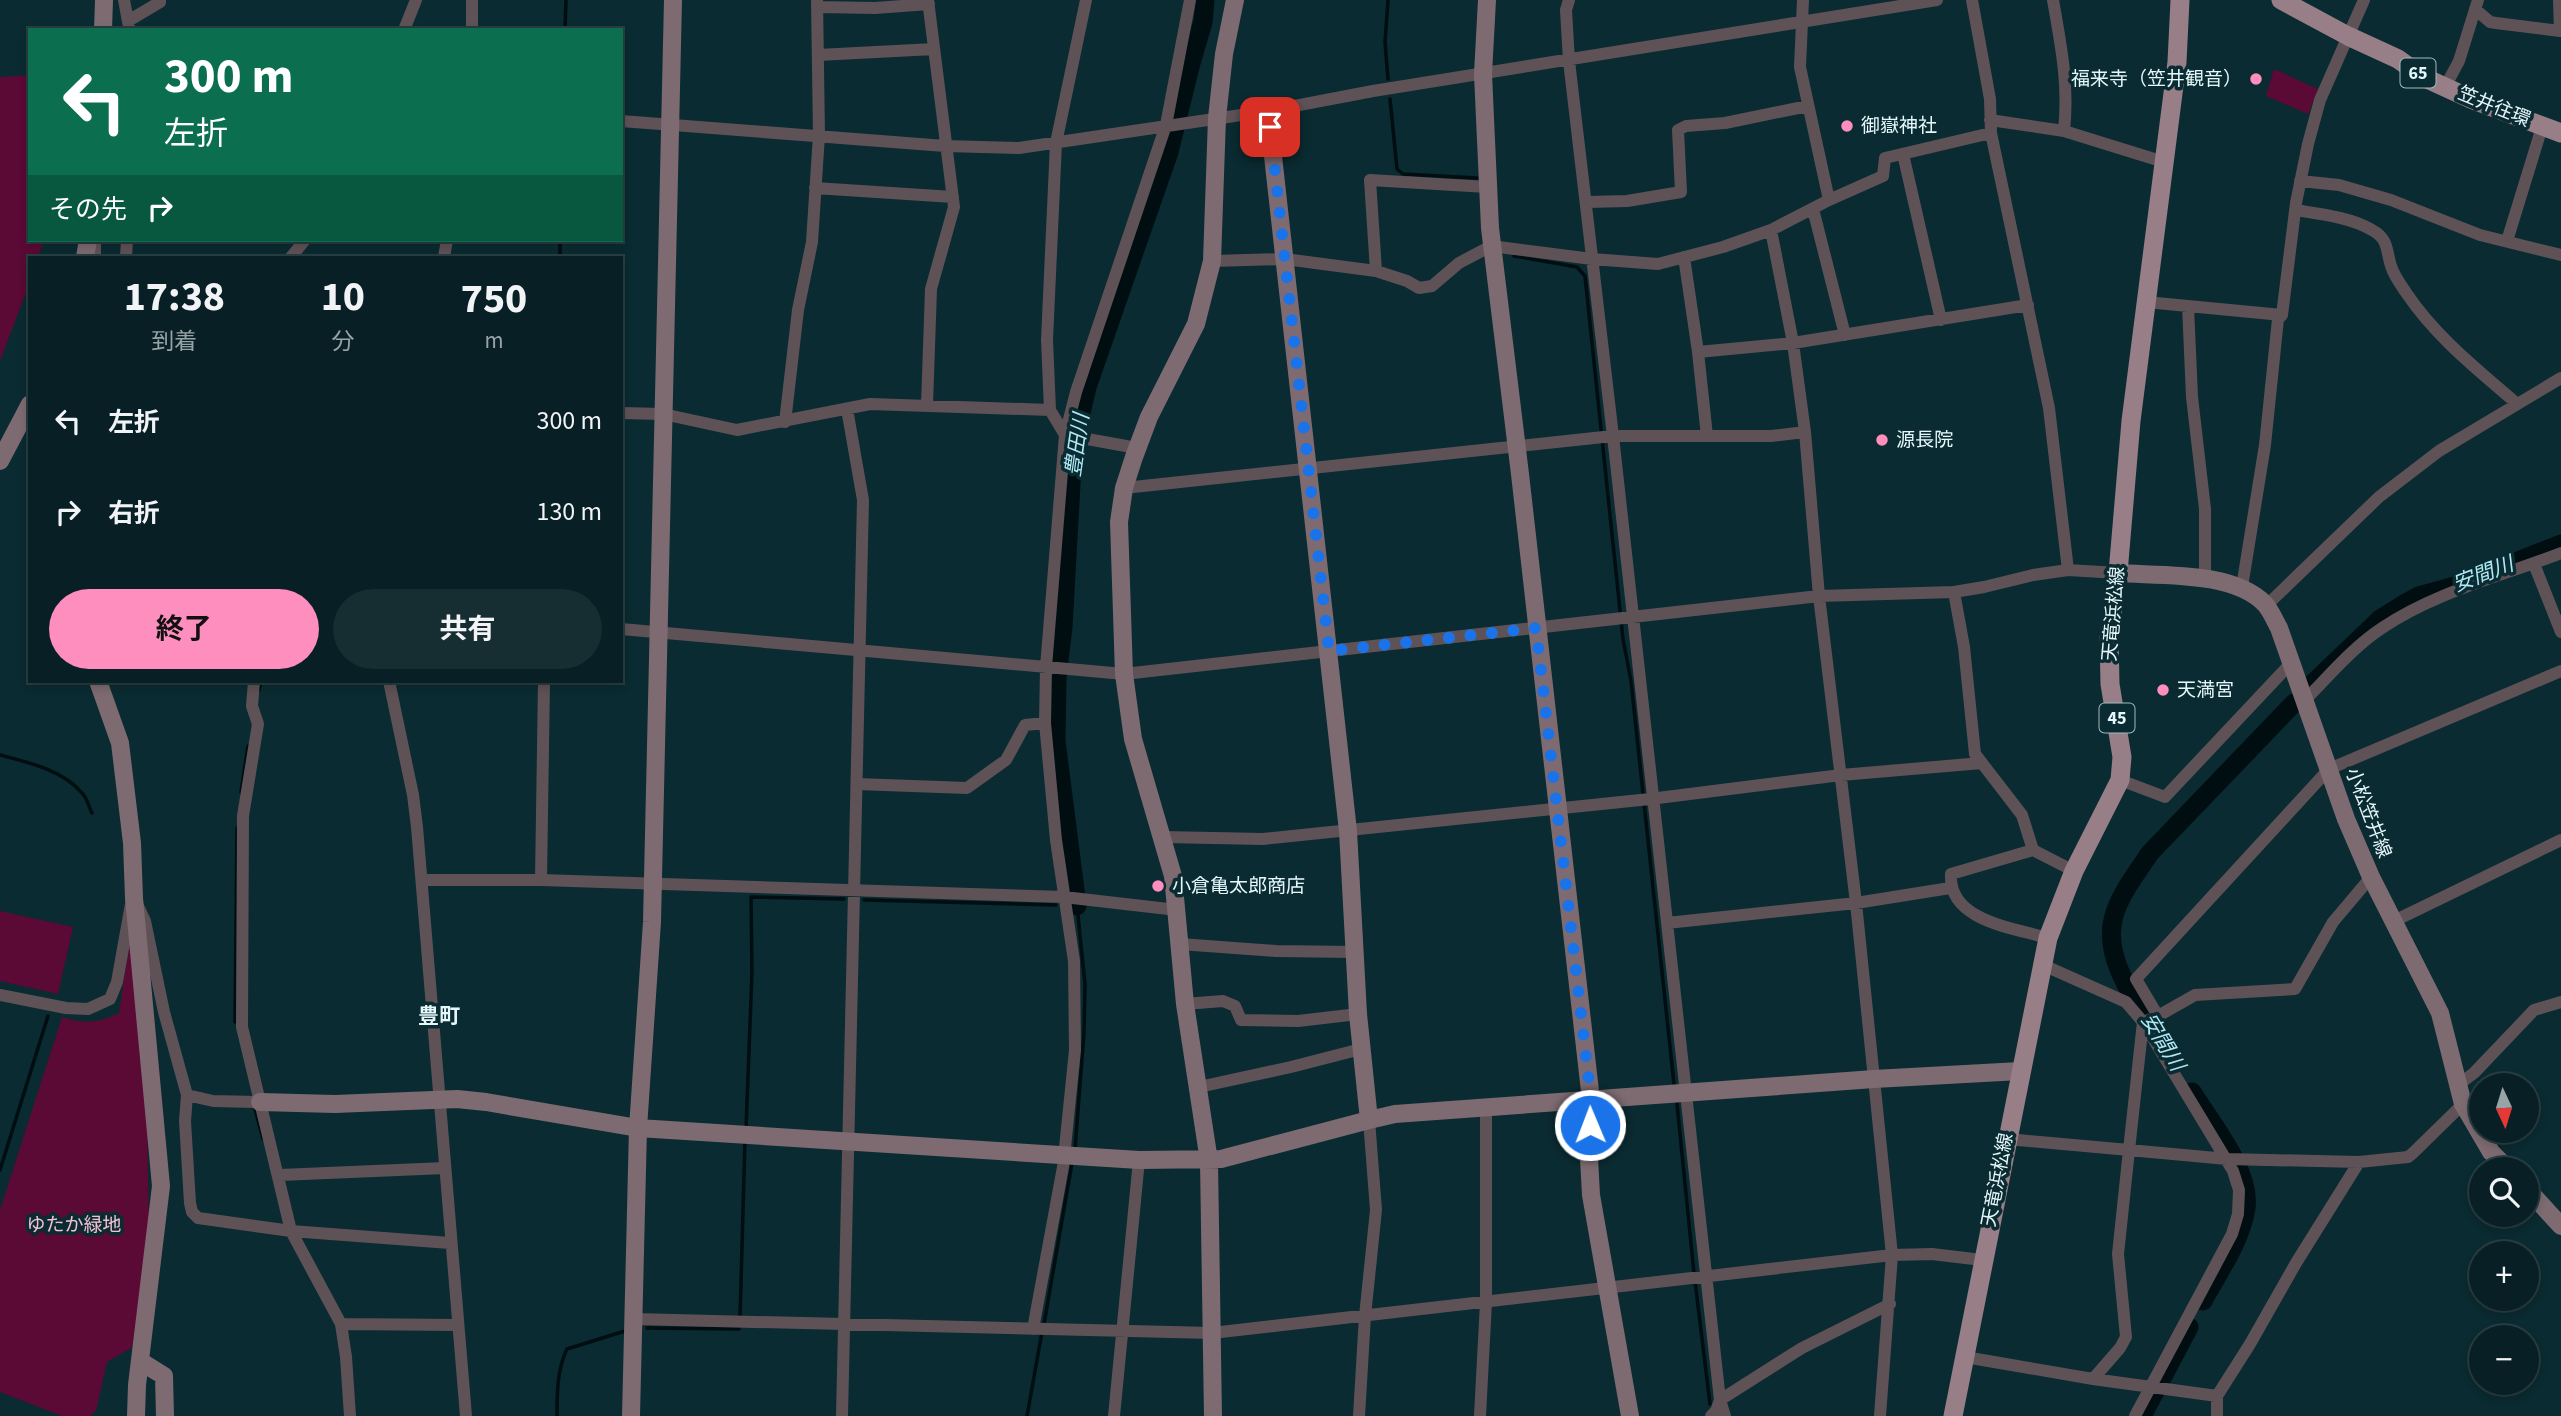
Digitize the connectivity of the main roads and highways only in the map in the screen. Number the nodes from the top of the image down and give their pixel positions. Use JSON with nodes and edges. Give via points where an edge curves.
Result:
{"nodes":[{"id":1,"x":2180,"y":0,"type":"edge"},
{"id":2,"x":2281,"y":0,"type":"edge"},
{"id":3,"x":2561,"y":133,"type":"edge"},
{"id":4,"x":1953,"y":1416,"type":"edge"}],
"edges":[{"from":1,"to":4,"type":"main road","name":"天竜浜松線","number":"45","via":[[2177,62],[2131,421],[2109,637],[2110,684],[2122,757],[2120,780],[2074,871],[2048,938]]},
{"from":2,"to":3,"type":"main road","name":"笠井往環","number":"65","via":[[2398,59],[2423,77]]}]}
